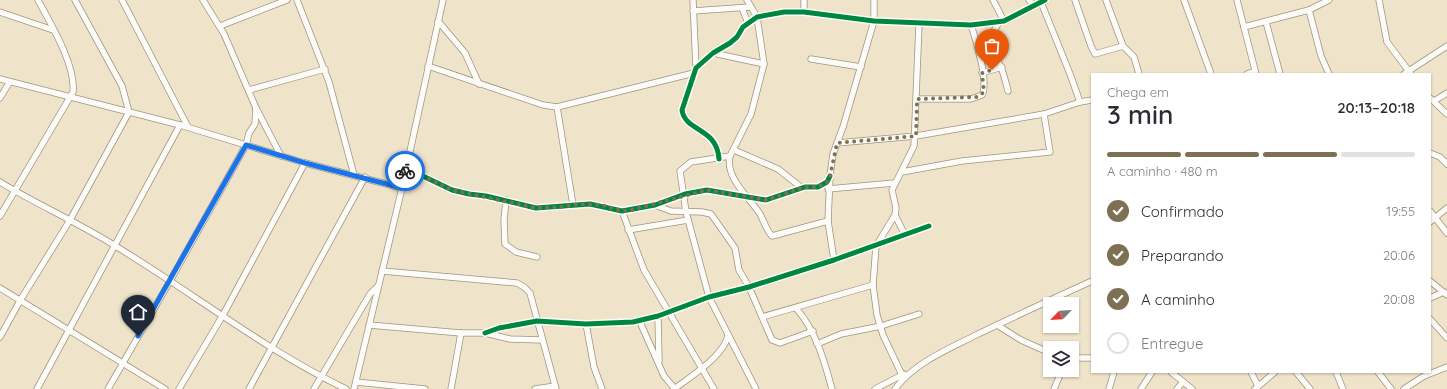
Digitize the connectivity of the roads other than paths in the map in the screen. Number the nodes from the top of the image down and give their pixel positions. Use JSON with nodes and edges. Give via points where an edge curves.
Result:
{"nodes":[{"id":1,"x":38,"y":0,"type":"edge"},
{"id":2,"x":75,"y":0,"type":"edge"},
{"id":3,"x":122,"y":0,"type":"edge"},
{"id":4,"x":203,"y":0,"type":"edge"},
{"id":5,"x":287,"y":0,"type":"edge"},
{"id":6,"x":297,"y":0,"type":"edge"},
{"id":7,"x":443,"y":0,"type":"edge"},
{"id":8,"x":693,"y":0,"type":"edge"},
{"id":9,"x":747,"y":0,"type":"edge"},
{"id":10,"x":804,"y":0,"type":"edge"},
{"id":11,"x":874,"y":0,"type":"edge"},
{"id":12,"x":993,"y":0,"type":"edge"},
{"id":13,"x":1029,"y":0,"type":"edge"},
{"id":14,"x":1075,"y":0,"type":"edge"},
{"id":15,"x":1106,"y":0,"type":"edge"},
{"id":16,"x":1184,"y":0,"type":"edge"},
{"id":17,"x":1238,"y":0,"type":"edge"},
{"id":18,"x":1329,"y":0,"type":"edge"},
{"id":19,"x":1379,"y":0,"type":"edge"},
{"id":20,"x":1043,"y":1,"type":"edge"},
{"id":21,"x":1034,"y":6,"type":"junction"},
{"id":22,"x":750,"y":7,"type":"junction"},
{"id":23,"x":742,"y":8,"type":"junction"},
{"id":24,"x":1309,"y":10,"type":"junction"},
{"id":25,"x":693,"y":11,"type":"junction"},
{"id":26,"x":0,"y":12,"type":"edge"},
{"id":27,"x":804,"y":12,"type":"junction"},
{"id":28,"x":757,"y":17,"type":"junction"},
{"id":29,"x":874,"y":21,"type":"junction"},
{"id":30,"x":438,"y":22,"type":"junction"},
{"id":31,"x":1002,"y":22,"type":"junction"},
{"id":32,"x":1266,"y":22,"type":"junction"},
{"id":33,"x":748,"y":23,"type":"junction"},
{"id":34,"x":919,"y":24,"type":"junction"},
{"id":35,"x":971,"y":25,"type":"junction"},
{"id":36,"x":220,"y":26,"type":"junction"},
{"id":37,"x":1244,"y":28,"type":"junction"},
{"id":38,"x":53,"y":30,"type":"junction"},
{"id":39,"x":976,"y":40,"type":"junction"},
{"id":40,"x":985,"y":46,"type":"junction"},
{"id":41,"x":1123,"y":46,"type":"junction"},
{"id":42,"x":1447,"y":46,"type":"edge"},
{"id":43,"x":713,"y":53,"type":"junction"},
{"id":44,"x":979,"y":57,"type":"junction"},
{"id":45,"x":811,"y":59,"type":"dead end"},
{"id":46,"x":764,"y":64,"type":"junction"},
{"id":47,"x":428,"y":66,"type":"junction"},
{"id":48,"x":861,"y":67,"type":"junction"},
{"id":49,"x":1002,"y":67,"type":"junction"},
{"id":50,"x":325,"y":69,"type":"junction"},
{"id":51,"x":695,"y":70,"type":"junction"},
{"id":52,"x":982,"y":73,"type":"junction"},
{"id":53,"x":1139,"y":73,"type":"edge"},
{"id":54,"x":1211,"y":73,"type":"edge"},
{"id":55,"x":1256,"y":73,"type":"edge"},
{"id":56,"x":1280,"y":73,"type":"edge"},
{"id":57,"x":1329,"y":73,"type":"edge"},
{"id":58,"x":1408,"y":73,"type":"edge"},
{"id":59,"x":0,"y":79,"type":"edge"},
{"id":60,"x":9,"y":83,"type":"junction"},
{"id":61,"x":479,"y":84,"type":"junction"},
{"id":62,"x":249,"y":90,"type":"junction"},
{"id":63,"x":1008,"y":91,"type":"dead end"},
{"id":64,"x":1447,"y":93,"type":"edge"},
{"id":65,"x":0,"y":98,"type":"edge"},
{"id":66,"x":71,"y":98,"type":"junction"},
{"id":67,"x":917,"y":99,"type":"junction"},
{"id":68,"x":1432,"y":99,"type":"edge"},
{"id":69,"x":1091,"y":100,"type":"edge"},
{"id":70,"x":1080,"y":102,"type":"junction"},
{"id":71,"x":557,"y":107,"type":"junction"},
{"id":72,"x":256,"y":108,"type":"junction"},
{"id":73,"x":129,"y":112,"type":"junction"},
{"id":74,"x":1044,"y":114,"type":"junction"},
{"id":75,"x":1447,"y":114,"type":"edge"},
{"id":76,"x":180,"y":125,"type":"junction"},
{"id":77,"x":188,"y":127,"type":"junction"},
{"id":78,"x":916,"y":136,"type":"junction"},
{"id":79,"x":837,"y":143,"type":"junction"},
{"id":80,"x":246,"y":145,"type":"junction"},
{"id":81,"x":734,"y":150,"type":"junction"},
{"id":82,"x":1431,"y":155,"type":"edge"},
{"id":83,"x":281,"y":156,"type":"junction"},
{"id":84,"x":730,"y":156,"type":"junction"},
{"id":85,"x":719,"y":158,"type":"junction"},
{"id":86,"x":305,"y":163,"type":"junction"},
{"id":87,"x":1447,"y":164,"type":"edge"},
{"id":88,"x":406,"y":168,"type":"junction"},
{"id":89,"x":902,"y":172,"type":"junction"},
{"id":90,"x":354,"y":174,"type":"junction"},
{"id":91,"x":830,"y":176,"type":"junction"},
{"id":92,"x":365,"y":177,"type":"junction"},
{"id":93,"x":0,"y":182,"type":"edge"},
{"id":94,"x":894,"y":183,"type":"junction"},
{"id":95,"x":402,"y":188,"type":"junction"},
{"id":96,"x":802,"y":188,"type":"junction"},
{"id":97,"x":828,"y":189,"type":"junction"},
{"id":98,"x":15,"y":191,"type":"junction"},
{"id":99,"x":684,"y":194,"type":"junction"},
{"id":100,"x":746,"y":197,"type":"junction"},
{"id":101,"x":506,"y":200,"type":"junction"},
{"id":102,"x":573,"y":205,"type":"junction"},
{"id":103,"x":655,"y":205,"type":"junction"},
{"id":104,"x":1447,"y":208,"type":"edge"},
{"id":105,"x":622,"y":211,"type":"junction"},
{"id":106,"x":686,"y":212,"type":"junction"},
{"id":107,"x":895,"y":215,"type":"junction"},
{"id":108,"x":0,"y":216,"type":"edge"},
{"id":109,"x":70,"y":220,"type":"junction"},
{"id":110,"x":688,"y":220,"type":"junction"},
{"id":111,"x":828,"y":220,"type":"junction"},
{"id":112,"x":1432,"y":220,"type":"edge"},
{"id":113,"x":929,"y":226,"type":"dead end"},
{"id":114,"x":628,"y":230,"type":"junction"},
{"id":115,"x":1447,"y":233,"type":"edge"},
{"id":116,"x":905,"y":235,"type":"junction"},
{"id":117,"x":116,"y":246,"type":"junction"},
{"id":118,"x":876,"y":246,"type":"junction"},
{"id":119,"x":537,"y":257,"type":"dead end"},
{"id":120,"x":834,"y":260,"type":"junction"},
{"id":121,"x":382,"y":271,"type":"junction"},
{"id":122,"x":1091,"y":281,"type":"edge"},
{"id":123,"x":170,"y":282,"type":"junction"},
{"id":124,"x":1431,"y":282,"type":"edge"},
{"id":125,"x":378,"y":285,"type":"junction"},
{"id":126,"x":873,"y":285,"type":"junction"},
{"id":127,"x":749,"y":287,"type":"junction"},
{"id":128,"x":0,"y":288,"type":"edge"},
{"id":129,"x":1445,"y":294,"type":"edge"},
{"id":130,"x":709,"y":297,"type":"junction"},
{"id":131,"x":1431,"y":298,"type":"edge"},
{"id":132,"x":21,"y":299,"type":"junction"},
{"id":133,"x":796,"y":308,"type":"junction"},
{"id":134,"x":669,"y":312,"type":"junction"},
{"id":135,"x":919,"y":314,"type":"dead end"},
{"id":136,"x":222,"y":315,"type":"junction"},
{"id":137,"x":658,"y":316,"type":"junction"},
{"id":138,"x":762,"y":317,"type":"junction"},
{"id":139,"x":639,"y":320,"type":"junction"},
{"id":140,"x":1431,"y":320,"type":"edge"},
{"id":141,"x":537,"y":321,"type":"junction"},
{"id":142,"x":586,"y":324,"type":"junction"},
{"id":143,"x":369,"y":325,"type":"junction"},
{"id":144,"x":997,"y":325,"type":"junction"},
{"id":145,"x":881,"y":326,"type":"junction"},
{"id":146,"x":70,"y":330,"type":"junction"},
{"id":147,"x":813,"y":331,"type":"junction"},
{"id":148,"x":461,"y":333,"type":"junction"},
{"id":149,"x":485,"y":333,"type":"junction"},
{"id":150,"x":728,"y":335,"type":"junction"},
{"id":151,"x":0,"y":337,"type":"edge"},
{"id":152,"x":1447,"y":338,"type":"edge"},
{"id":153,"x":542,"y":340,"type":"junction"},
{"id":154,"x":817,"y":344,"type":"junction"},
{"id":155,"x":272,"y":347,"type":"junction"},
{"id":156,"x":1043,"y":350,"type":"edge"},
{"id":157,"x":1079,"y":358,"type":"edge"},
{"id":158,"x":1091,"y":358,"type":"edge"},
{"id":159,"x":123,"y":363,"type":"junction"},
{"id":160,"x":659,"y":363,"type":"junction"},
{"id":161,"x":1447,"y":367,"type":"edge"},
{"id":162,"x":702,"y":368,"type":"junction"},
{"id":163,"x":917,"y":368,"type":"junction"},
{"id":164,"x":1431,"y":371,"type":"edge"},
{"id":165,"x":1114,"y":373,"type":"edge"},
{"id":166,"x":1151,"y":373,"type":"edge"},
{"id":167,"x":1173,"y":373,"type":"edge"},
{"id":168,"x":1252,"y":373,"type":"edge"},
{"id":169,"x":1274,"y":373,"type":"edge"},
{"id":170,"x":1297,"y":373,"type":"edge"},
{"id":171,"x":1336,"y":373,"type":"edge"},
{"id":172,"x":1379,"y":373,"type":"edge"},
{"id":173,"x":1422,"y":374,"type":"edge"},
{"id":174,"x":902,"y":375,"type":"junction"},
{"id":175,"x":321,"y":377,"type":"junction"},
{"id":176,"x":1059,"y":377,"type":"edge"},
{"id":177,"x":356,"y":382,"type":"junction"},
{"id":178,"x":1183,"y":382,"type":"junction"},
{"id":179,"x":556,"y":387,"type":"edge"},
{"id":180,"x":1257,"y":387,"type":"edge"},
{"id":181,"x":36,"y":389,"type":"edge"},
{"id":182,"x":108,"y":389,"type":"edge"},
{"id":183,"x":165,"y":389,"type":"edge"},
{"id":184,"x":179,"y":389,"type":"edge"},
{"id":185,"x":249,"y":389,"type":"edge"},
{"id":186,"x":314,"y":389,"type":"edge"},
{"id":187,"x":346,"y":389,"type":"edge"},
{"id":188,"x":354,"y":389,"type":"edge"},
{"id":189,"x":425,"y":389,"type":"edge"},
{"id":190,"x":451,"y":389,"type":"edge"},
{"id":191,"x":535,"y":389,"type":"edge"},
{"id":192,"x":602,"y":389,"type":"edge"},
{"id":193,"x":674,"y":389,"type":"edge"},
{"id":194,"x":714,"y":389,"type":"edge"},
{"id":195,"x":756,"y":389,"type":"edge"},
{"id":196,"x":832,"y":389,"type":"edge"},
{"id":197,"x":875,"y":389,"type":"edge"},
{"id":198,"x":895,"y":389,"type":"edge"},
{"id":199,"x":1054,"y":389,"type":"edge"},
{"id":200,"x":1109,"y":389,"type":"edge"},
{"id":201,"x":1142,"y":389,"type":"edge"},
{"id":202,"x":1177,"y":389,"type":"edge"},
{"id":203,"x":1192,"y":389,"type":"edge"},
{"id":204,"x":1310,"y":389,"type":"edge"},
{"id":205,"x":1343,"y":389,"type":"edge"},
{"id":206,"x":1390,"y":389,"type":"edge"},
{"id":207,"x":1404,"y":389,"type":"edge"}],
"edges":[{"from":1,"to":38,"type":"street"},
{"from":2,"to":73,"type":"street","via":[[122,86]]},
{"from":3,"to":77,"type":"street"},
{"from":4,"to":36,"type":"street"},
{"from":5,"to":36,"type":"street"},
{"from":6,"to":50,"type":"street"},
{"from":7,"to":30,"type":"street"},
{"from":8,"to":25,"type":"street"},
{"from":9,"to":22,"type":"street"},
{"from":10,"to":27,"type":"street"},
{"from":11,"to":29,"type":"street"},
{"from":12,"to":31,"type":"street"},
{"from":13,"to":21,"type":"street"},
{"from":14,"to":41,"type":"street","via":[[1095,54]]},
{"from":15,"to":41,"type":"street"},
{"from":16,"to":54,"type":"street"},
{"from":17,"to":37,"type":"street"},
{"from":18,"to":24,"type":"street"},
{"from":19,"to":58,"type":"street","via":[[1387,42]]},
{"from":20,"to":21,"type":"street"},
{"from":20,"to":70,"type":"street"},
{"from":21,"to":31,"type":"street"},
{"from":22,"to":23,"type":"street"},
{"from":22,"to":28,"type":"street"},
{"from":23,"to":25,"type":"street"},
{"from":23,"to":33,"type":"street"},
{"from":24,"to":32,"type":"street"},
{"from":24,"to":57,"type":"street","via":[[1321,56]]},
{"from":25,"to":51,"type":"street"},
{"from":26,"to":38,"type":"street"},
{"from":27,"to":28,"type":"street","via":[[784,12]]},
{"from":27,"to":29,"type":"street"},
{"from":28,"to":33,"type":"street"},
{"from":28,"to":46,"type":"street"},
{"from":29,"to":34,"type":"street"},
{"from":29,"to":48,"type":"street"},
{"from":30,"to":47,"type":"street"},
{"from":30,"to":61,"type":"street","via":[[465,53]]},
{"from":31,"to":35,"type":"street"},
{"from":31,"to":40,"type":"street"},
{"from":32,"to":37,"type":"street"},
{"from":32,"to":56,"type":"street"},
{"from":33,"to":43,"type":"street","via":[[737,37]]},
{"from":34,"to":35,"type":"street"},
{"from":34,"to":67,"type":"street"},
{"from":35,"to":39,"type":"street"},
{"from":36,"to":62,"type":"street"},
{"from":37,"to":55,"type":"street"},
{"from":38,"to":66,"type":"street","via":[[65,54],[74,84]]},
{"from":39,"to":40,"type":"street"},
{"from":39,"to":44,"type":"street"},
{"from":40,"to":44,"type":"street"},
{"from":40,"to":49,"type":"street","via":[[997,57]]},
{"from":41,"to":53,"type":"street","via":[[1134,57]]},
{"from":42,"to":58,"type":"street"},
{"from":43,"to":46,"type":"street"},
{"from":43,"to":51,"type":"street"},
{"from":44,"to":52,"type":"street"},
{"from":45,"to":48,"type":"street"},
{"from":46,"to":81,"type":"street","via":[[750,114]]},
{"from":47,"to":61,"type":"street"},
{"from":47,"to":88,"type":"street"},
{"from":48,"to":79,"type":"street"},
{"from":49,"to":52,"type":"street"},
{"from":49,"to":63,"type":"street"},
{"from":50,"to":62,"type":"street"},
{"from":50,"to":90,"type":"street"},
{"from":51,"to":71,"type":"street"},
{"from":51,"to":85,"type":"street","via":[[682,114],[687,121],[712,138],[719,150]]},
{"from":52,"to":67,"type":"street","via":[[984,92],[977,97]]},
{"from":59,"to":60,"type":"street"},
{"from":60,"to":65,"type":"street"},
{"from":60,"to":66,"type":"street"},
{"from":61,"to":71,"type":"street"},
{"from":62,"to":72,"type":"street"},
{"from":64,"to":68,"type":"street"},
{"from":66,"to":73,"type":"street"},
{"from":66,"to":98,"type":"street"},
{"from":67,"to":78,"type":"street"},
{"from":68,"to":75,"type":"street"},
{"from":69,"to":70,"type":"street"},
{"from":70,"to":74,"type":"street"},
{"from":71,"to":102,"type":"street"},
{"from":72,"to":80,"type":"street","via":[[255,124]]},
{"from":72,"to":83,"type":"street"},
{"from":73,"to":76,"type":"street"},
{"from":73,"to":109,"type":"street"},
{"from":74,"to":78,"type":"street"},
{"from":74,"to":89,"type":"street","via":[[1050,152],[962,161]]},
{"from":76,"to":77,"type":"street"},
{"from":76,"to":117,"type":"street"},
{"from":77,"to":80,"type":"street"},
{"from":78,"to":79,"type":"street"},
{"from":78,"to":89,"type":"street","via":[[911,155]]},
{"from":79,"to":91,"type":"street"},
{"from":80,"to":83,"type":"street"},
{"from":80,"to":123,"type":"street"},
{"from":81,"to":84,"type":"street"},
{"from":81,"to":96,"type":"street","via":[[778,169]]},
{"from":82,"to":87,"type":"street"},
{"from":83,"to":86,"type":"street"},
{"from":84,"to":85,"type":"street"},
{"from":84,"to":100,"type":"street","via":[[730,170]]},
{"from":85,"to":99,"type":"street","via":[[700,160],[680,171]]},
{"from":86,"to":90,"type":"street"},
{"from":86,"to":136,"type":"street"},
{"from":88,"to":95,"type":"street"},
{"from":88,"to":101,"type":"street","via":[[452,190]]},
{"from":89,"to":94,"type":"street"},
{"from":90,"to":92,"type":"street"},
{"from":91,"to":96,"type":"street","via":[[827,182],[818,187]]},
{"from":91,"to":97,"type":"street"},
{"from":92,"to":95,"type":"street"},
{"from":92,"to":155,"type":"street"},
{"from":93,"to":98,"type":"street"},
{"from":94,"to":97,"type":"street"},
{"from":94,"to":107,"type":"street","via":[[892,190]]},
{"from":95,"to":121,"type":"street"},
{"from":96,"to":100,"type":"street","via":[[766,200]]},
{"from":97,"to":111,"type":"street"},
{"from":98,"to":108,"type":"street"},
{"from":98,"to":109,"type":"street"},
{"from":99,"to":100,"type":"street","via":[[713,190]]},
{"from":99,"to":103,"type":"street"},
{"from":99,"to":106,"type":"street"},
{"from":100,"to":111,"type":"street","via":[[772,236]]},
{"from":101,"to":102,"type":"street","via":[[536,208]]},
{"from":101,"to":119,"type":"street","via":[[505,244],[516,252]]},
{"from":102,"to":105,"type":"street","via":[[590,204]]},
{"from":103,"to":105,"type":"street"},
{"from":103,"to":106,"type":"street","via":[[671,211]]},
{"from":104,"to":112,"type":"street"},
{"from":105,"to":114,"type":"street"},
{"from":106,"to":110,"type":"street"},
{"from":106,"to":127,"type":"street","via":[[711,214],[732,242],[739,270]]},
{"from":107,"to":116,"type":"street"},
{"from":107,"to":118,"type":"street"},
{"from":109,"to":117,"type":"street"},
{"from":109,"to":132,"type":"street"},
{"from":110,"to":114,"type":"street"},
{"from":110,"to":130,"type":"street"},
{"from":111,"to":120,"type":"street"},
{"from":112,"to":115,"type":"street"},
{"from":113,"to":116,"type":"street"},
{"from":114,"to":134,"type":"street","via":[[644,270]]},
{"from":116,"to":118,"type":"street"},
{"from":117,"to":123,"type":"street"},
{"from":117,"to":146,"type":"street"},
{"from":118,"to":120,"type":"street"},
{"from":118,"to":126,"type":"street"},
{"from":120,"to":127,"type":"street"},
{"from":121,"to":125,"type":"street"},
{"from":121,"to":141,"type":"street","via":[[517,283],[530,293]]},
{"from":122,"to":144,"type":"street"},
{"from":123,"to":136,"type":"street"},
{"from":123,"to":159,"type":"street"},
{"from":124,"to":129,"type":"street"},
{"from":125,"to":143,"type":"street"},
{"from":125,"to":175,"type":"street","via":[[370,294]]},
{"from":126,"to":133,"type":"street"},
{"from":126,"to":145,"type":"street","via":[[874,301]]},
{"from":127,"to":130,"type":"street"},
{"from":127,"to":138,"type":"street"},
{"from":128,"to":132,"type":"street"},
{"from":129,"to":131,"type":"street"},
{"from":130,"to":134,"type":"street"},
{"from":130,"to":150,"type":"street"},
{"from":132,"to":146,"type":"street"},
{"from":132,"to":151,"type":"street"},
{"from":133,"to":138,"type":"street"},
{"from":133,"to":147,"type":"street"},
{"from":134,"to":137,"type":"street"},
{"from":134,"to":162,"type":"street"},
{"from":135,"to":145,"type":"street"},
{"from":136,"to":155,"type":"street"},
{"from":136,"to":184,"type":"street"},
{"from":137,"to":139,"type":"street"},
{"from":137,"to":160,"type":"street"},
{"from":138,"to":147,"type":"street","via":[[772,340],[776,342],[780,343]]},
{"from":139,"to":142,"type":"street"},
{"from":139,"to":160,"type":"street"},
{"from":140,"to":152,"type":"street"},
{"from":141,"to":142,"type":"street"},
{"from":141,"to":149,"type":"street"},
{"from":141,"to":153,"type":"street"},
{"from":142,"to":192,"type":"street","via":[[594,367]]},
{"from":143,"to":148,"type":"street"},
{"from":143,"to":177,"type":"street"},
{"from":144,"to":156,"type":"street"},
{"from":144,"to":163,"type":"street"},
{"from":145,"to":154,"type":"street","via":[[842,334]]},
{"from":145,"to":174,"type":"street"},
{"from":146,"to":159,"type":"street"},
{"from":146,"to":181,"type":"street"},
{"from":147,"to":154,"type":"street"},
{"from":148,"to":149,"type":"street"},
{"from":148,"to":190,"type":"street"},
{"from":149,"to":153,"type":"street","via":[[510,339]]},
{"from":150,"to":162,"type":"street","via":[[724,345]]},
{"from":150,"to":195,"type":"street"},
{"from":153,"to":179,"type":"street"},
{"from":154,"to":196,"type":"street"},
{"from":155,"to":175,"type":"street"},
{"from":155,"to":185,"type":"street"},
{"from":157,"to":158,"type":"street"},
{"from":159,"to":182,"type":"street"},
{"from":159,"to":183,"type":"street"},
{"from":160,"to":193,"type":"street","via":[[664,376]]},
{"from":161,"to":164,"type":"street"},
{"from":162,"to":193,"type":"street"},
{"from":162,"to":194,"type":"street"},
{"from":163,"to":174,"type":"street"},
{"from":163,"to":198,"type":"street"},
{"from":165,"to":200,"type":"street"},
{"from":166,"to":201,"type":"street"},
{"from":167,"to":178,"type":"street"},
{"from":168,"to":180,"type":"street"},
{"from":169,"to":180,"type":"street"},
{"from":170,"to":204,"type":"street"},
{"from":171,"to":205,"type":"street"},
{"from":172,"to":206,"type":"street"},
{"from":173,"to":207,"type":"street"},
{"from":174,"to":197,"type":"street"},
{"from":175,"to":186,"type":"street"},
{"from":175,"to":187,"type":"street"},
{"from":176,"to":199,"type":"street"},
{"from":177,"to":188,"type":"street"},
{"from":177,"to":189,"type":"street"},
{"from":178,"to":202,"type":"street"},
{"from":178,"to":203,"type":"street"},
{"from":179,"to":191,"type":"street"}]}
